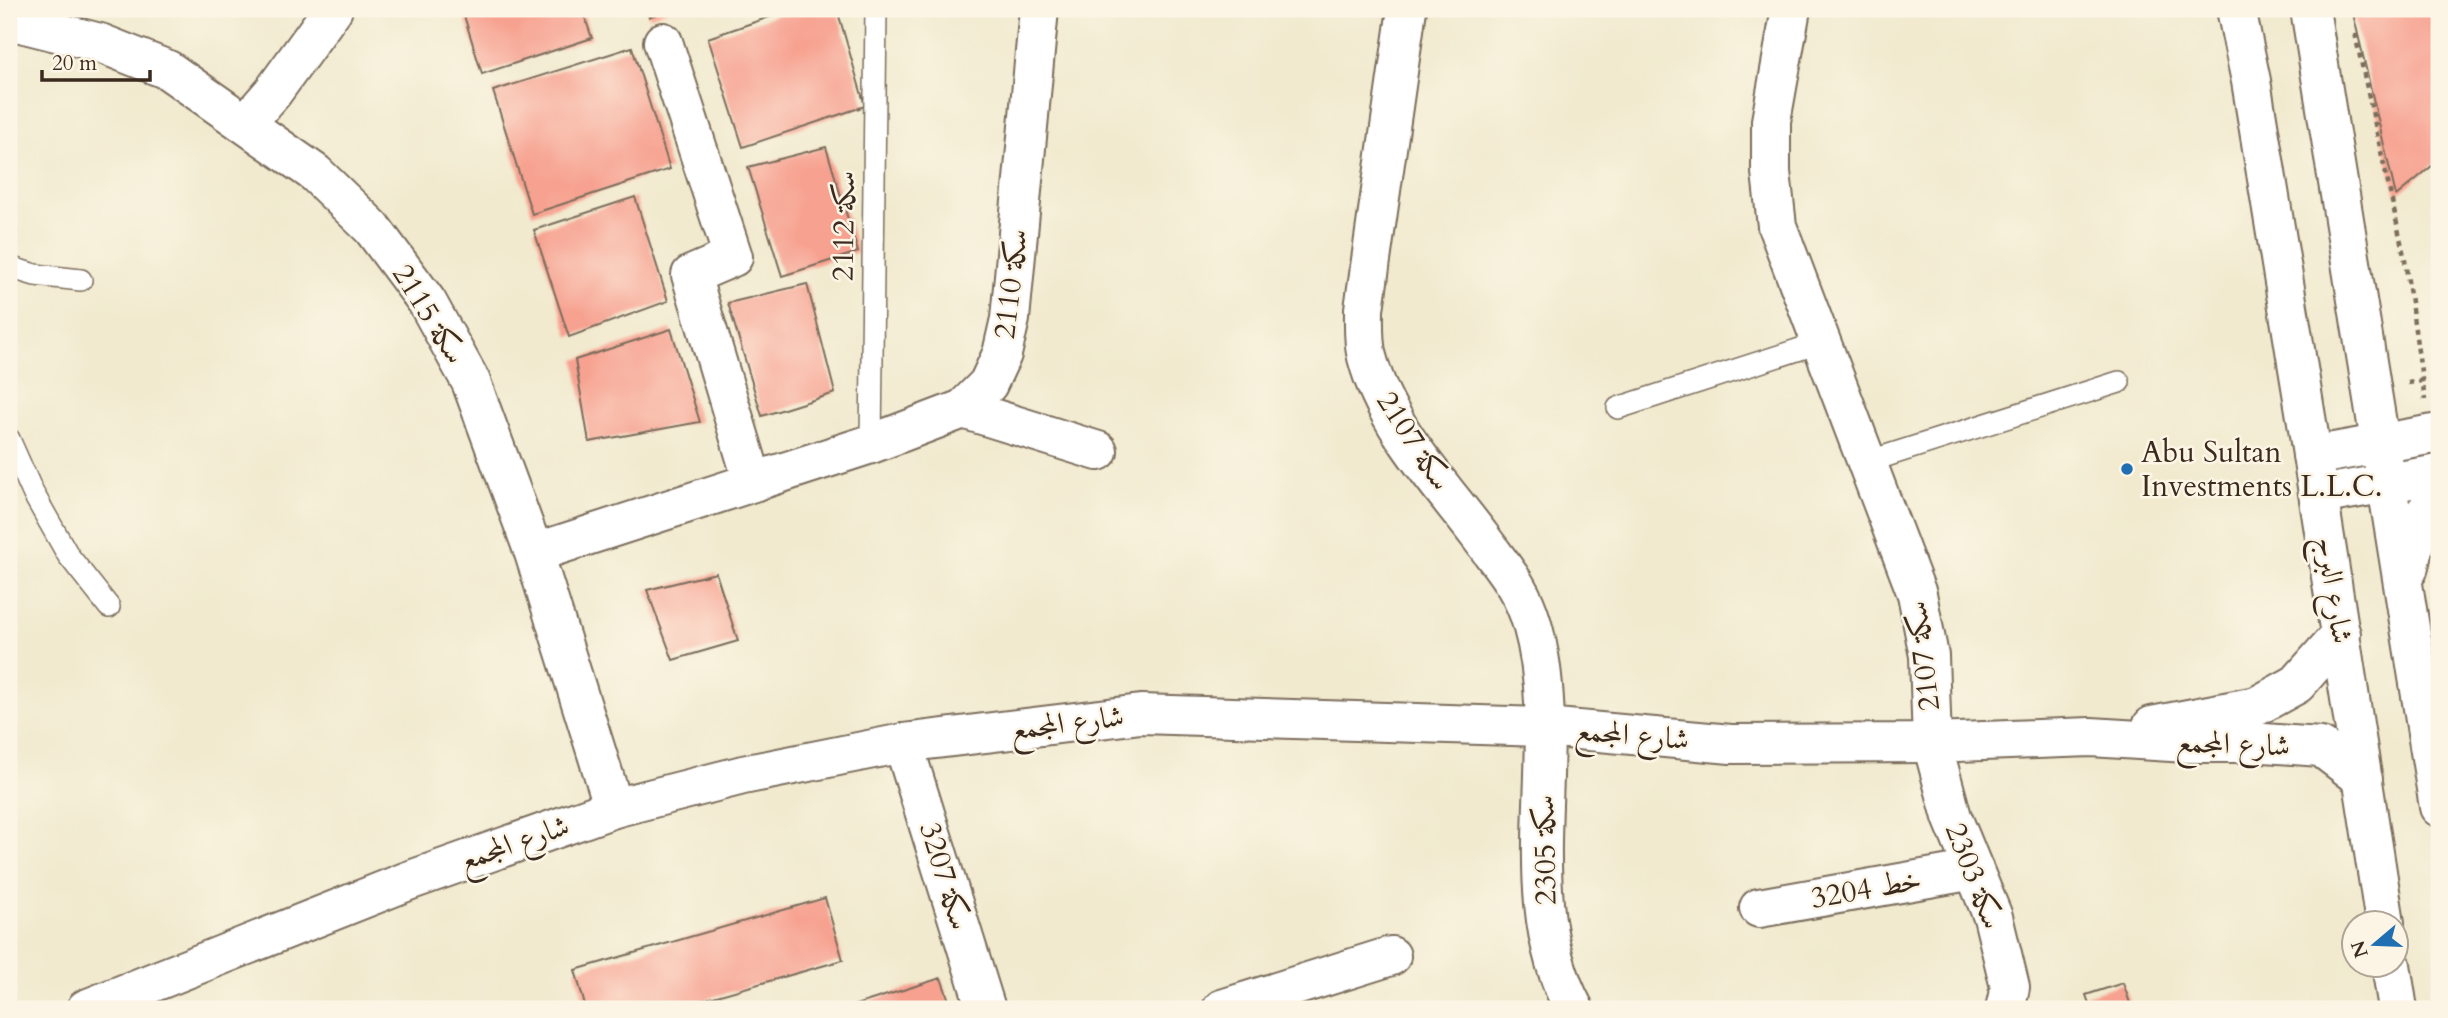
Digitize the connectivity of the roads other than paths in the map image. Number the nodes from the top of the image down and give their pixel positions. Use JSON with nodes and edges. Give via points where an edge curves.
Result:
{"nodes":[{"id":1,"x":333,"y":9,"type":"edge"},
{"id":2,"x":876,"y":9,"type":"edge"},
{"id":3,"x":1039,"y":9,"type":"edge"},
{"id":4,"x":1407,"y":9,"type":"edge"},
{"id":5,"x":1791,"y":9,"type":"edge"},
{"id":6,"x":2236,"y":9,"type":"edge"},
{"id":7,"x":2310,"y":9,"type":"edge"},
{"id":8,"x":9,"y":20,"type":"edge"},
{"id":9,"x":663,"y":42,"type":"dead end"},
{"id":10,"x":247,"y":122,"type":"junction"},
{"id":11,"x":9,"y":267,"type":"edge"},
{"id":12,"x":81,"y":280,"type":"dead end"},
{"id":13,"x":1822,"y":342,"type":"junction"},
{"id":14,"x":2119,"y":382,"type":"dead end"},
{"id":15,"x":1618,"y":408,"type":"dead end"},
{"id":16,"x":963,"y":409,"type":"junction"},
{"id":17,"x":2436,"y":434,"type":"edge"},
{"id":18,"x":9,"y":439,"type":"edge"},
{"id":19,"x":2380,"y":443,"type":"junction"},
{"id":20,"x":871,"y":444,"type":"junction"},
{"id":21,"x":1098,"y":451,"type":"dead end"},
{"id":22,"x":2312,"y":456,"type":"junction"},
{"id":23,"x":1867,"y":462,"type":"junction"},
{"id":24,"x":2439,"y":474,"type":"edge"},
{"id":25,"x":753,"y":482,"type":"junction"},
{"id":26,"x":2387,"y":484,"type":"junction"},
{"id":27,"x":2319,"y":495,"type":"junction"},
{"id":28,"x":2439,"y":495,"type":"edge"},
{"id":29,"x":534,"y":553,"type":"junction"},
{"id":30,"x":2405,"y":589,"type":"junction"},
{"id":31,"x":109,"y":607,"type":"dead end"},
{"id":32,"x":2341,"y":634,"type":"junction"},
{"id":33,"x":1545,"y":727,"type":"junction"},
{"id":34,"x":2091,"y":737,"type":"junction"},
{"id":35,"x":903,"y":743,"type":"junction"},
{"id":36,"x":1932,"y":743,"type":"junction"},
{"id":37,"x":2363,"y":779,"type":"junction"},
{"id":38,"x":2439,"y":807,"type":"edge"},
{"id":39,"x":614,"y":808,"type":"junction"},
{"id":40,"x":1974,"y":870,"type":"junction"},
{"id":41,"x":1759,"y":908,"type":"dead end"},
{"id":42,"x":2383,"y":909,"type":"edge"},
{"id":43,"x":1391,"y":956,"type":"dead end"},
{"id":44,"x":2393,"y":979,"type":"edge"},
{"id":45,"x":86,"y":1009,"type":"edge"},
{"id":46,"x":986,"y":1009,"type":"edge"},
{"id":47,"x":1222,"y":1009,"type":"edge"},
{"id":48,"x":1574,"y":1009,"type":"edge"},
{"id":49,"x":2005,"y":1009,"type":"edge"},
{"id":50,"x":2398,"y":1009,"type":"edge"}],
"edges":[{"from":1,"to":10,"type":"street"},
{"from":2,"to":20,"type":"lane","name":"سكة 2112"},
{"from":3,"to":16,"type":"street","name":"سكة 2110","via":[[1010,320],[988,384]]},
{"from":4,"to":33,"type":"street","name":"سكة 2107","via":[[1364,309],[1366,355],[1382,399],[1403,434],[1517,582],[1533,625]]},
{"from":5,"to":13,"type":"street","name":"سكة 2107","via":[[1771,121],[1771,172],[1777,226]]},
{"from":6,"to":22,"type":"street","name":"شارع البرج"},
{"from":7,"to":19,"type":"street"},
{"from":8,"to":10,"type":"street","name":"سكة 2115","via":[[100,43],[168,70]]},
{"from":9,"to":25,"type":"street","via":[[733,257],[691,275]]},
{"from":10,"to":29,"type":"street","name":"سكة 2115","via":[[315,173],[372,228],[426,302],[471,382]]},
{"from":11,"to":12,"type":"lane"},
{"from":13,"to":15,"type":"lane"},
{"from":13,"to":23,"type":"street","name":"سكة 2107"},
{"from":14,"to":23,"type":"lane"},
{"from":16,"to":20,"type":"street","name":"سكة 2110"},
{"from":16,"to":21,"type":"street"},
{"from":17,"to":19,"type":"street"},
{"from":18,"to":31,"type":"lane","via":[[68,555]]},
{"from":19,"to":22,"type":"street"},
{"from":19,"to":26,"type":"street"},
{"from":20,"to":25,"type":"street","name":"سكة 2110"},
{"from":22,"to":27,"type":"street","name":"شارع البرج"},
{"from":23,"to":36,"type":"street","name":"سكة 2107","via":[[1917,594],[1929,656]]},
{"from":24,"to":26,"type":"street"},
{"from":25,"to":29,"type":"street","name":"سكة 2110"},
{"from":26,"to":27,"type":"street"},
{"from":26,"to":30,"type":"street"},
{"from":27,"to":32,"type":"street","name":"شارع البرج"},
{"from":28,"to":30,"type":"street","via":[[2420,519]]},
{"from":29,"to":39,"type":"street","name":"سكة 2115"},
{"from":30,"to":38,"type":"street"},
{"from":32,"to":34,"type":"street","name":"شارع المجمع","via":[[2297,684],[2257,706]]},
{"from":32,"to":37,"type":"street","name":"شارع البرج"},
{"from":33,"to":35,"type":"street","name":"شارع المجمع","via":[[1141,714]]},
{"from":33,"to":36,"type":"street","name":"شارع المجمع","via":[[1731,744]]},
{"from":33,"to":48,"type":"street","name":"سكة 2305","via":[[1542,904],[1565,993]]},
{"from":34,"to":36,"type":"street","name":"شارع المجمع"},
{"from":34,"to":37,"type":"street","name":"شارع المجمع","via":[[2320,747]]},
{"from":35,"to":39,"type":"street","name":"شارع المجمع","via":[[743,775]]},
{"from":35,"to":46,"type":"street","name":"سكة 3207"},
{"from":36,"to":40,"type":"street","name":"سكة 2303","via":[[1952,817]]},
{"from":37,"to":42,"type":"street","name":"شارع البرج"},
{"from":39,"to":45,"type":"street","name":"شارع المجمع","via":[[408,881]]},
{"from":40,"to":41,"type":"street","name":"3204 خط"},
{"from":40,"to":49,"type":"street","name":"سكة 2303","via":[[1993,916],[2010,986]]},
{"from":43,"to":47,"type":"street"},
{"from":44,"to":50,"type":"street"}]}
